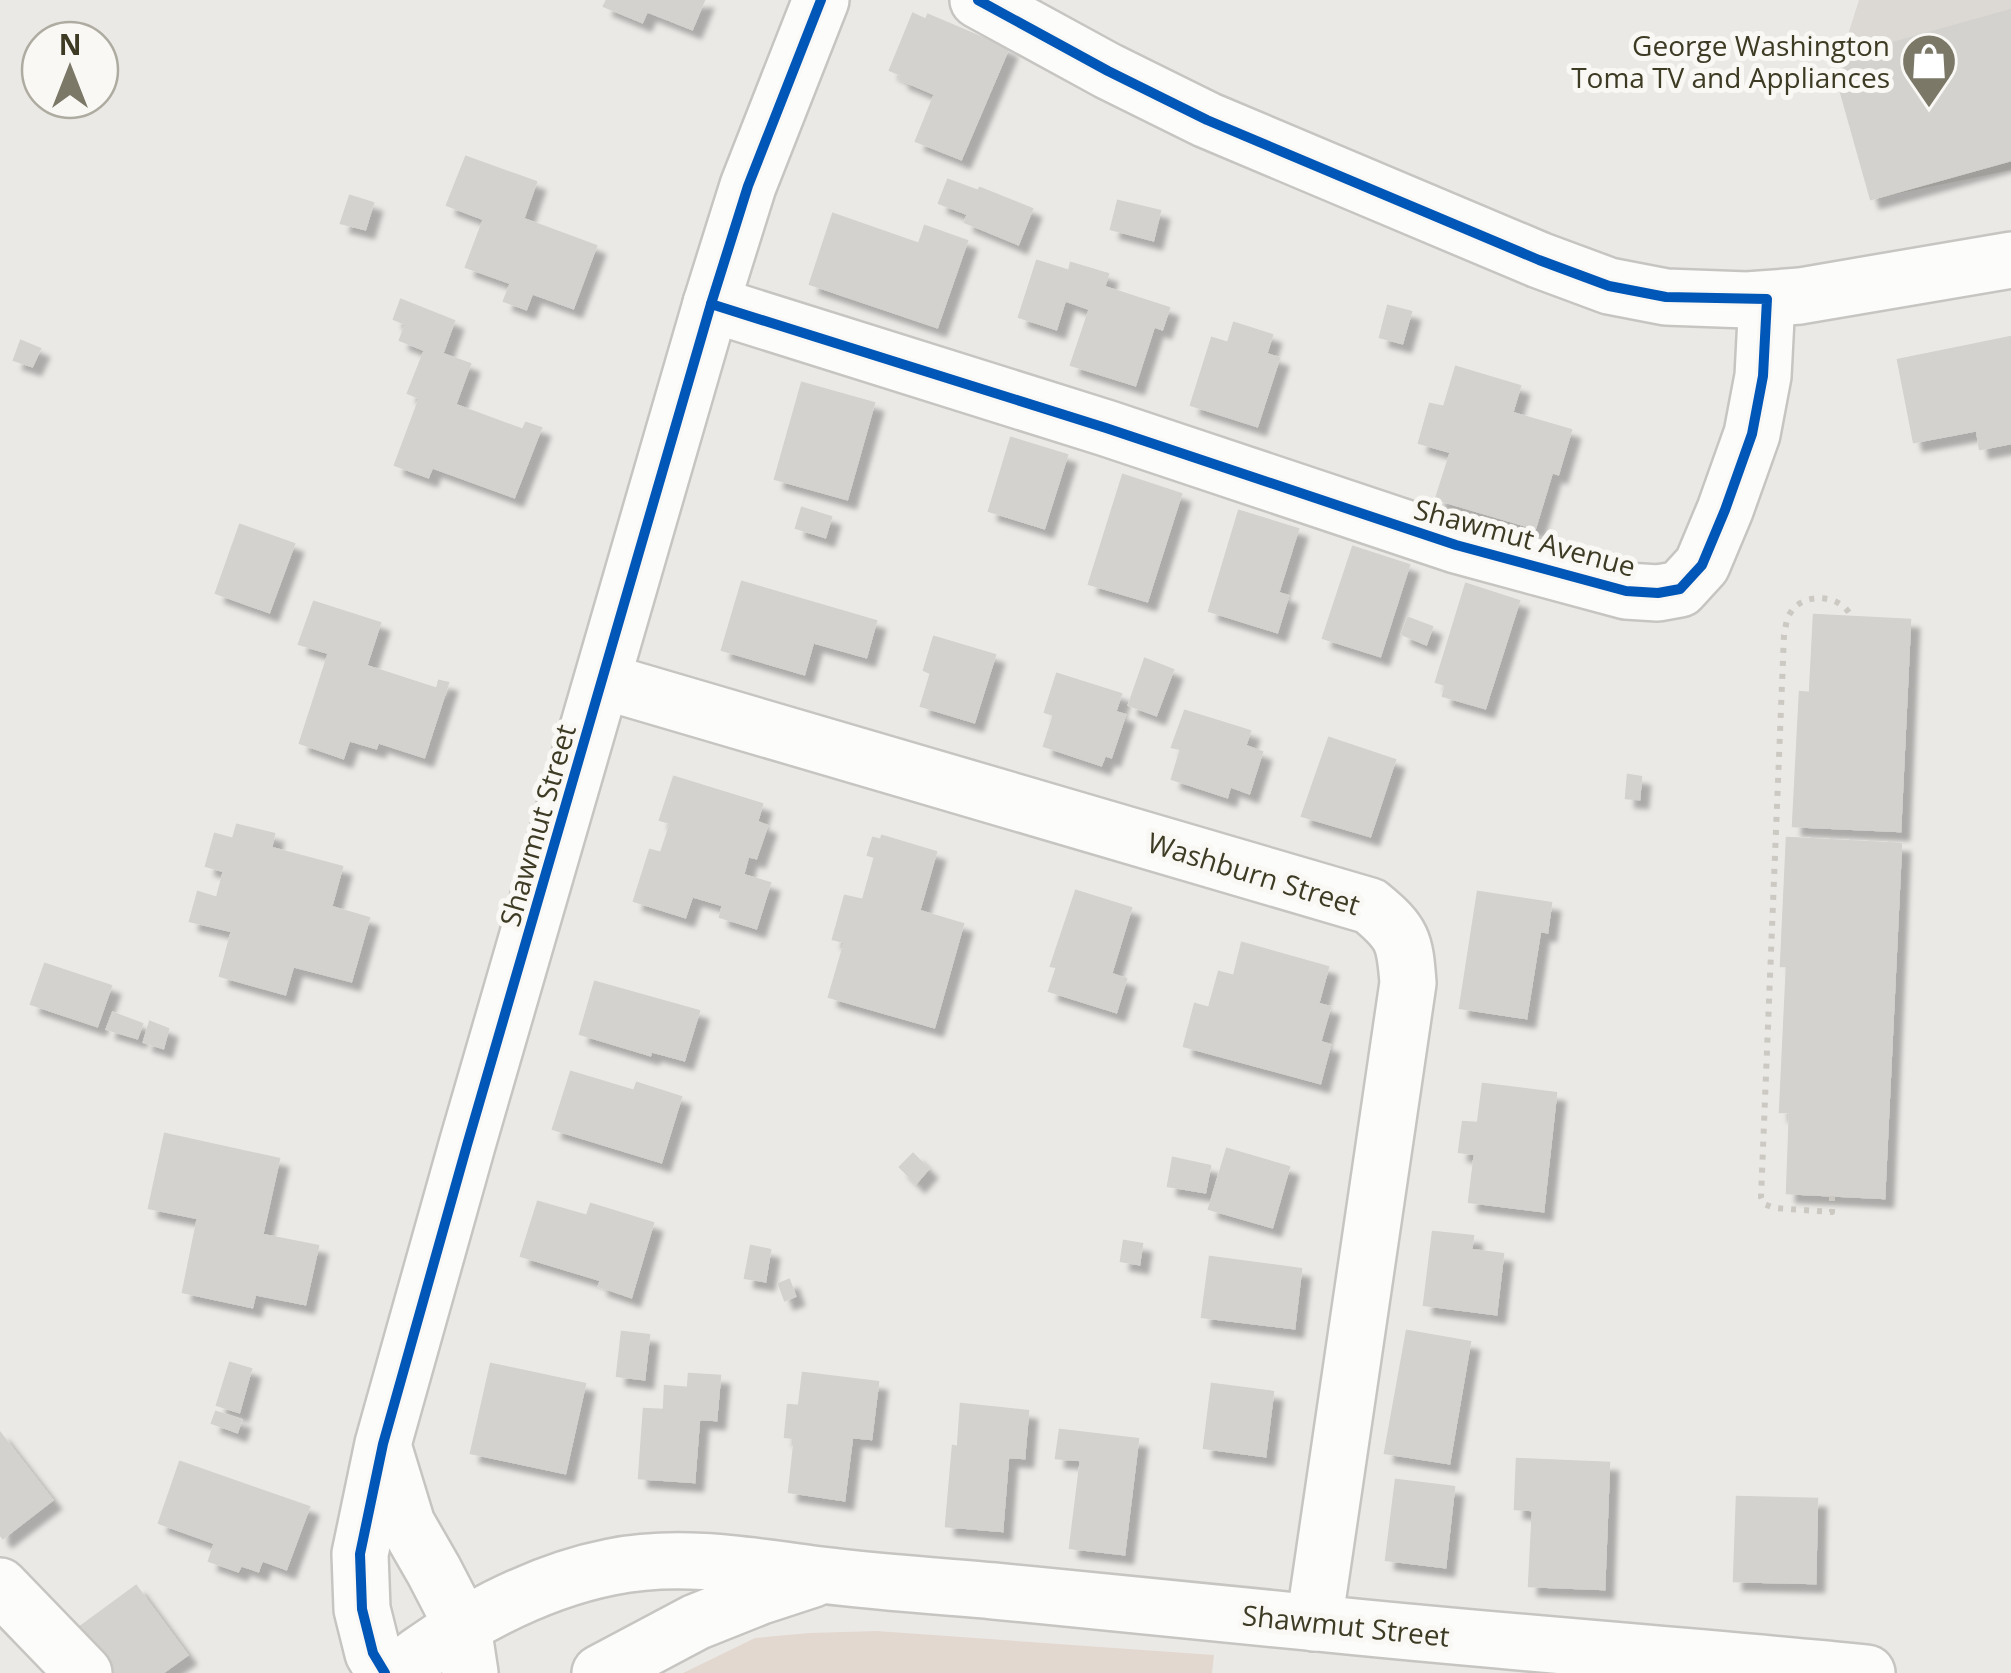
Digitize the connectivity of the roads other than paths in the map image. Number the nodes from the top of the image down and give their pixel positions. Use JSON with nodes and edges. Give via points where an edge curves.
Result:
{"nodes":[{"id":1,"x":821,"y":0,"type":"edge"},
{"id":2,"x":978,"y":0,"type":"edge"},
{"id":3,"x":2011,"y":260,"type":"edge"},
{"id":4,"x":1768,"y":299,"type":"junction"},
{"id":5,"x":710,"y":304,"type":"junction"},
{"id":6,"x":603,"y":681,"type":"junction"},
{"id":7,"x":383,"y":1444,"type":"junction"},
{"id":8,"x":825,"y":1575,"type":"junction"},
{"id":9,"x":0,"y":1586,"type":"edge"},
{"id":10,"x":1314,"y":1623,"type":"junction"},
{"id":11,"x":428,"y":1659,"type":"edge"},
{"id":12,"x":84,"y":1673,"type":"edge"},
{"id":13,"x":600,"y":1673,"type":"edge"},
{"id":14,"x":1867,"y":1673,"type":"edge"}],
"edges":[{"from":1,"to":5,"type":"street","name":"Shawmut Street"},
{"from":2,"to":4,"type":"street","via":[[1207,120],[1539,260],[1610,286],[1666,297]]},
{"from":3,"to":4,"type":"street"},
{"from":4,"to":5,"type":"street","name":"Shawmut Avenue","via":[[1752,434],[1726,510],[1702,565],[1680,589],[1658,593],[1626,591],[1456,545]]},
{"from":5,"to":6,"type":"street","name":"Shawmut Street"},
{"from":6,"to":7,"type":"street","name":"Shawmut Street"},
{"from":6,"to":10,"type":"street","name":"Washburn Street","via":[[1370,906],[1394,926],[1406,950],[1408,983]]},
{"from":7,"to":11,"type":"street","via":[[407,1524],[434,1570]]},
{"from":7,"to":11,"type":"street","name":"Shawmut Street","via":[[360,1554],[362,1609],[373,1653]]},
{"from":8,"to":10,"type":"street","name":"Shawmut Street"},
{"from":8,"to":11,"type":"street","name":"Shawmut Street","via":[[720,1561],[611,1567],[492,1611]]},
{"from":8,"to":13,"type":"street","name":"Shawmut Street","via":[[696,1622]]},
{"from":9,"to":12,"type":"street"},
{"from":10,"to":14,"type":"street","name":"Shawmut Street"}]}
